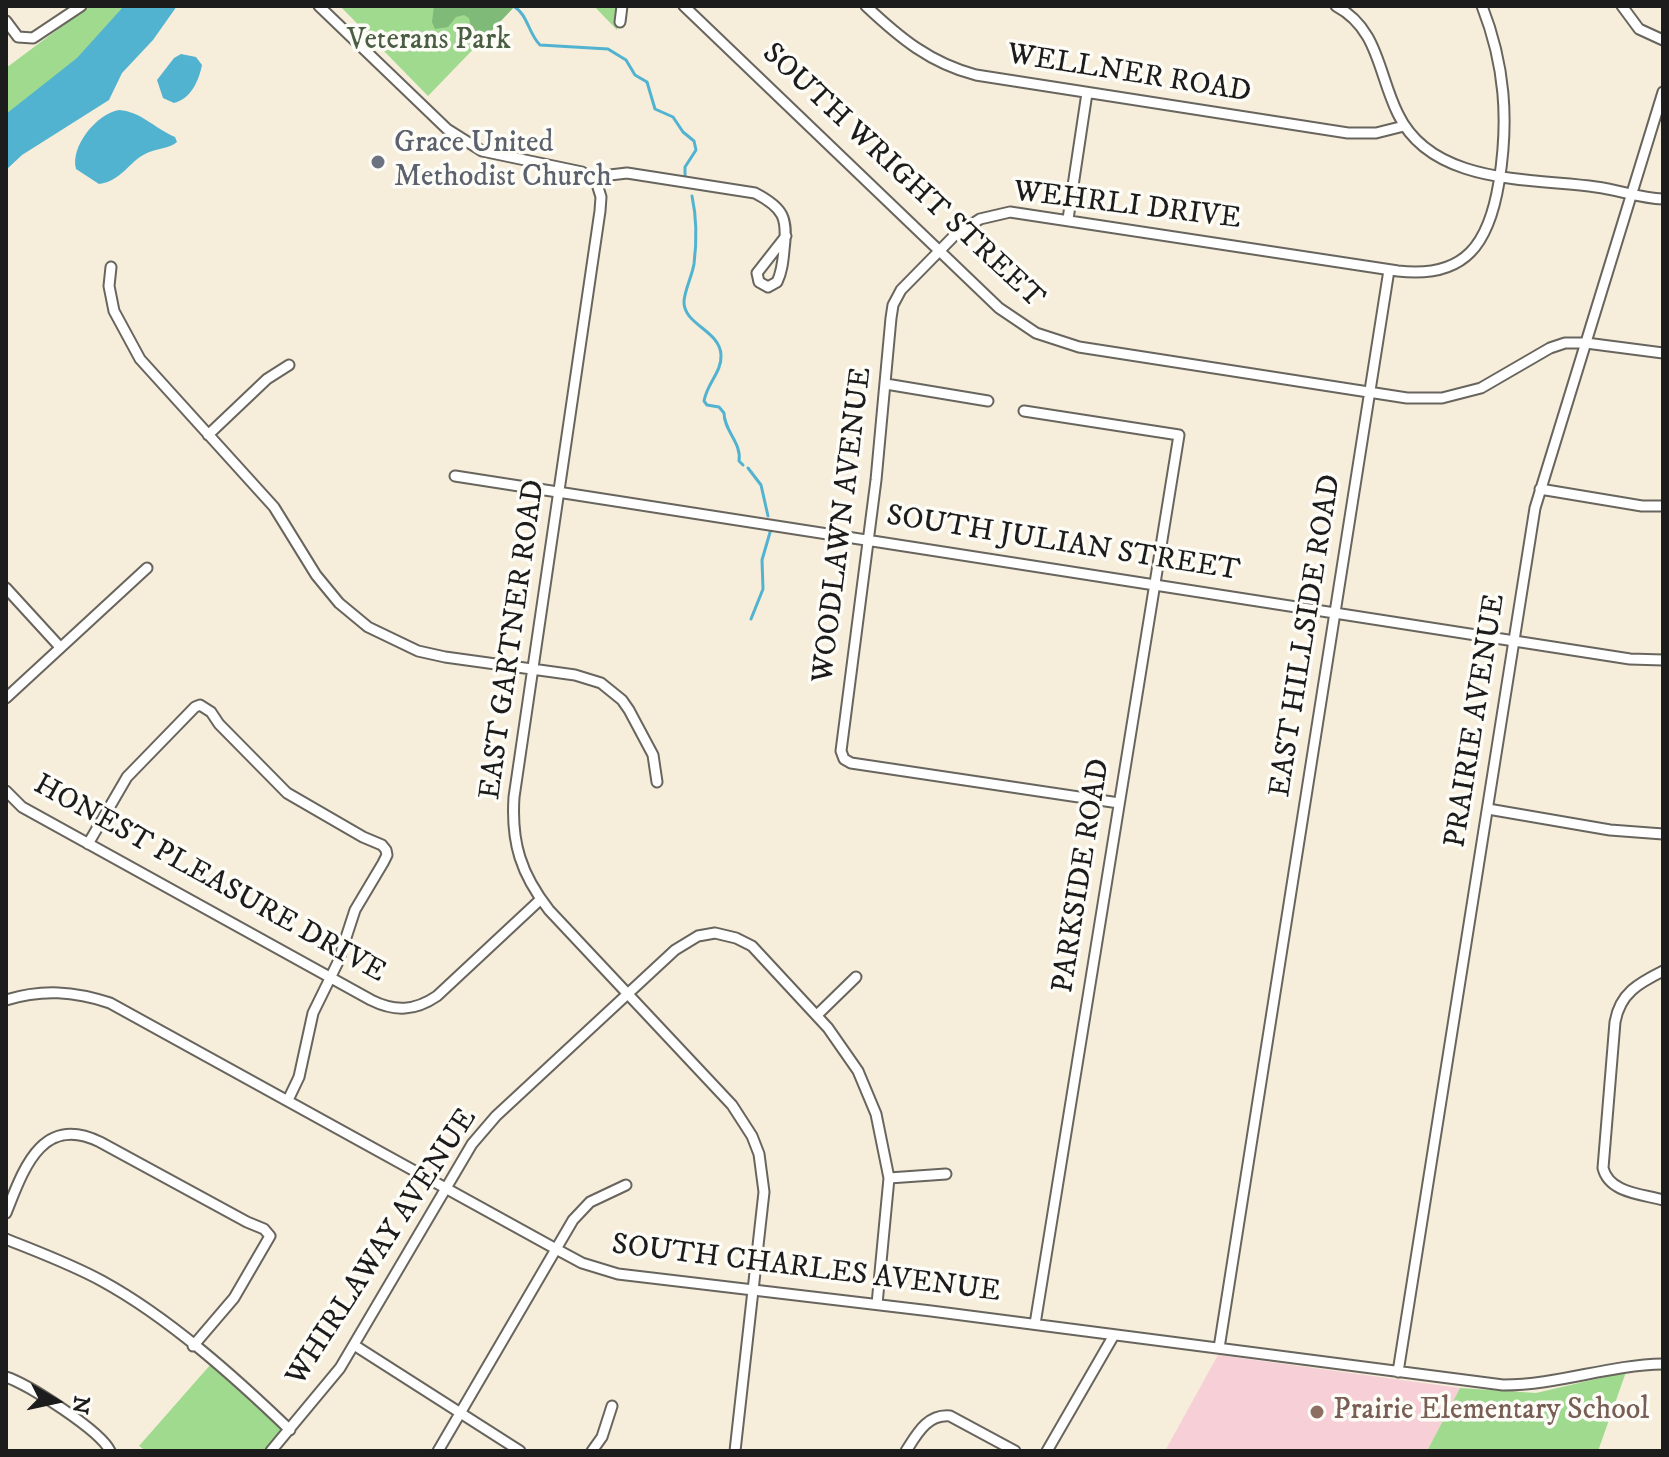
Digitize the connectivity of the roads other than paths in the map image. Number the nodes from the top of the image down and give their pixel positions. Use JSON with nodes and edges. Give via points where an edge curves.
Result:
{"nodes":[{"id":1,"x":81,"y":6,"type":"edge"},
{"id":2,"x":319,"y":6,"type":"edge"},
{"id":3,"x":622,"y":6,"type":"edge"},
{"id":4,"x":684,"y":6,"type":"edge"},
{"id":5,"x":866,"y":6,"type":"edge"},
{"id":6,"x":1336,"y":6,"type":"edge"},
{"id":7,"x":1482,"y":6,"type":"edge"},
{"id":8,"x":1622,"y":6,"type":"edge"},
{"id":9,"x":6,"y":21,"type":"edge"},
{"id":10,"x":620,"y":22,"type":"dead end"},
{"id":11,"x":1663,"y":40,"type":"edge"},
{"id":12,"x":1663,"y":92,"type":"edge"},
{"id":13,"x":1087,"y":93,"type":"junction"},
{"id":14,"x":1404,"y":126,"type":"junction"},
{"id":15,"x":1500,"y":176,"type":"junction"},
{"id":16,"x":597,"y":184,"type":"junction"},
{"id":17,"x":1633,"y":194,"type":"junction"},
{"id":18,"x":1663,"y":199,"type":"edge"},
{"id":19,"x":1068,"y":219,"type":"junction"},
{"id":20,"x":786,"y":236,"type":"junction"},
{"id":21,"x":939,"y":250,"type":"junction"},
{"id":22,"x":111,"y":267,"type":"dead end"},
{"id":23,"x":1389,"y":270,"type":"junction"},
{"id":24,"x":893,"y":305,"type":"joint"},
{"id":25,"x":1586,"y":343,"type":"junction"},
{"id":26,"x":1663,"y":353,"type":"edge"},
{"id":27,"x":289,"y":365,"type":"dead end"},
{"id":28,"x":886,"y":384,"type":"junction"},
{"id":29,"x":1368,"y":393,"type":"junction"},
{"id":30,"x":988,"y":401,"type":"dead end"},
{"id":31,"x":1024,"y":411,"type":"dead end"},
{"id":32,"x":208,"y":435,"type":"junction"},
{"id":33,"x":455,"y":476,"type":"dead end"},
{"id":34,"x":1540,"y":489,"type":"junction"},
{"id":35,"x":559,"y":491,"type":"junction"},
{"id":36,"x":1663,"y":506,"type":"edge"},
{"id":37,"x":869,"y":538,"type":"junction"},
{"id":38,"x":147,"y":568,"type":"dead end"},
{"id":39,"x":1155,"y":584,"type":"junction"},
{"id":40,"x":6,"y":588,"type":"edge"},
{"id":41,"x":1335,"y":612,"type":"junction"},
{"id":42,"x":1514,"y":640,"type":"junction"},
{"id":43,"x":60,"y":647,"type":"junction"},
{"id":44,"x":1663,"y":660,"type":"edge"},
{"id":45,"x":531,"y":669,"type":"junction"},
{"id":46,"x":6,"y":698,"type":"edge"},
{"id":47,"x":657,"y":782,"type":"dead end"},
{"id":48,"x":6,"y":791,"type":"edge"},
{"id":49,"x":1119,"y":803,"type":"junction"},
{"id":50,"x":1488,"y":809,"type":"junction"},
{"id":51,"x":1663,"y":834,"type":"edge"},
{"id":52,"x":88,"y":844,"type":"junction"},
{"id":53,"x":541,"y":899,"type":"junction"},
{"id":54,"x":1663,"y":971,"type":"edge"},
{"id":55,"x":330,"y":977,"type":"junction"},
{"id":56,"x":856,"y":977,"type":"dead end"},
{"id":57,"x":628,"y":994,"type":"junction"},
{"id":58,"x":6,"y":1000,"type":"edge"},
{"id":59,"x":817,"y":1015,"type":"junction"},
{"id":60,"x":288,"y":1100,"type":"junction"},
{"id":61,"x":946,"y":1174,"type":"dead end"},
{"id":62,"x":889,"y":1178,"type":"junction"},
{"id":63,"x":626,"y":1185,"type":"dead end"},
{"id":64,"x":446,"y":1186,"type":"junction"},
{"id":65,"x":1663,"y":1200,"type":"edge"},
{"id":66,"x":6,"y":1213,"type":"edge"},
{"id":67,"x":6,"y":1239,"type":"edge"},
{"id":68,"x":556,"y":1249,"type":"junction"},
{"id":69,"x":754,"y":1290,"type":"junction"},
{"id":70,"x":877,"y":1304,"type":"junction"},
{"id":71,"x":1035,"y":1324,"type":"junction"},
{"id":72,"x":1114,"y":1335,"type":"junction"},
{"id":73,"x":354,"y":1345,"type":"junction"},
{"id":74,"x":193,"y":1346,"type":"junction"},
{"id":75,"x":1219,"y":1348,"type":"junction"},
{"id":76,"x":1663,"y":1364,"type":"edge"},
{"id":77,"x":1398,"y":1372,"type":"junction"},
{"id":78,"x":6,"y":1377,"type":"edge"},
{"id":79,"x":612,"y":1406,"type":"dead end"},
{"id":80,"x":462,"y":1413,"type":"junction"},
{"id":81,"x":290,"y":1430,"type":"junction"},
{"id":82,"x":110,"y":1451,"type":"edge"},
{"id":83,"x":271,"y":1451,"type":"edge"},
{"id":84,"x":438,"y":1451,"type":"edge"},
{"id":85,"x":520,"y":1451,"type":"edge"},
{"id":86,"x":592,"y":1451,"type":"edge"},
{"id":87,"x":735,"y":1451,"type":"edge"},
{"id":88,"x":906,"y":1451,"type":"edge"},
{"id":89,"x":1015,"y":1451,"type":"edge"},
{"id":90,"x":1047,"y":1451,"type":"edge"}],
"edges":[{"from":1,"to":9,"type":"street","via":[[33,38],[18,37]]},
{"from":2,"to":16,"type":"street","via":[[458,137],[489,153],[575,170]]},
{"from":3,"to":10,"type":"street"},
{"from":4,"to":21,"type":"street","name":"SOUTH WRIGHT STREET"},
{"from":5,"to":13,"type":"street","name":"WELLNER ROAD","via":[[909,46],[943,65]]},
{"from":6,"to":14,"type":"street","via":[[1367,32]]},
{"from":7,"to":15,"type":"street","via":[[1503,81]]},
{"from":8,"to":11,"type":"street","via":[[1631,23]]},
{"from":12,"to":17,"type":"street","name":"PRAIRIE AVENUE"},
{"from":13,"to":14,"type":"street","name":"WELLNER ROAD","via":[[1348,133]]},
{"from":13,"to":19,"type":"street"},
{"from":14,"to":15,"type":"street","via":[[1444,160]]},
{"from":15,"to":17,"type":"street"},
{"from":15,"to":23,"type":"street","via":[[1491,221],[1470,252],[1432,271]]},
{"from":16,"to":20,"type":"street","via":[[627,173],[755,193],[783,214]]},
{"from":16,"to":35,"type":"street","name":"EAST GARTNER ROAD","via":[[600,211]]},
{"from":17,"to":18,"type":"street"},
{"from":17,"to":25,"type":"street","name":"PRAIRIE AVENUE"},
{"from":19,"to":21,"type":"street","name":"WEHRLI DRIVE","via":[[1024,212],[992,215],[969,225]]},
{"from":19,"to":23,"type":"street","name":"WEHRLI DRIVE"},
{"from":20,"to":20,"type":"street","via":[[757,273],[763,286],[774,285],[780,276]]},
{"from":21,"to":24,"type":"street","name":"WEHRLI DRIVE"},
{"from":21,"to":29,"type":"street","name":"SOUTH WRIGHT STREET","via":[[1015,320],[1056,340]]},
{"from":22,"to":32,"type":"street","via":[[114,311],[130,345]]},
{"from":23,"to":29,"type":"street","name":"EAST HILLSIDE ROAD"},
{"from":24,"to":28,"type":"street","name":"WOODLAWN AVENUE"},
{"from":25,"to":26,"type":"street","name":"SOUTH WRIGHT STREET"},
{"from":25,"to":29,"type":"street","name":"SOUTH WRIGHT STREET","via":[[1550,348],[1464,394],[1428,399]]},
{"from":25,"to":34,"type":"street","name":"PRAIRIE AVENUE"},
{"from":27,"to":32,"type":"street"},
{"from":28,"to":30,"type":"street"},
{"from":28,"to":37,"type":"street","name":"WOODLAWN AVENUE"},
{"from":29,"to":41,"type":"street","name":"EAST HILLSIDE ROAD"},
{"from":31,"to":39,"type":"street","name":"PARKSIDE ROAD","via":[[1179,435]]},
{"from":32,"to":45,"type":"street","via":[[274,507],[326,589],[368,627],[418,651]]},
{"from":33,"to":35,"type":"street","name":"SOUTH JULIAN STREET"},
{"from":34,"to":36,"type":"street"},
{"from":34,"to":42,"type":"street","name":"PRAIRIE AVENUE"},
{"from":35,"to":37,"type":"street","name":"SOUTH JULIAN STREET"},
{"from":35,"to":45,"type":"street","name":"EAST GARTNER ROAD"},
{"from":37,"to":39,"type":"street","name":"SOUTH JULIAN STREET"},
{"from":37,"to":49,"type":"street","name":"WOODLAWN AVENUE","via":[[844,759]]},
{"from":38,"to":43,"type":"street"},
{"from":39,"to":41,"type":"street","name":"SOUTH JULIAN STREET"},
{"from":39,"to":49,"type":"street","name":"PARKSIDE ROAD"},
{"from":40,"to":43,"type":"street"},
{"from":41,"to":42,"type":"street","name":"SOUTH JULIAN STREET"},
{"from":41,"to":75,"type":"street","name":"EAST HILLSIDE ROAD"},
{"from":42,"to":44,"type":"street","name":"SOUTH JULIAN STREET"},
{"from":42,"to":50,"type":"street","name":"PRAIRIE AVENUE"},
{"from":43,"to":46,"type":"street"},
{"from":45,"to":47,"type":"street","via":[[584,676],[610,689],[648,744]]},
{"from":45,"to":53,"type":"street","name":"EAST GARTNER ROAD","via":[[513,813],[520,861]]},
{"from":48,"to":52,"type":"street","name":"HONEST PLEASURE DRIVE","via":[[22,807]]},
{"from":49,"to":71,"type":"street","name":"PARKSIDE ROAD"},
{"from":50,"to":51,"type":"street"},
{"from":50,"to":77,"type":"street","name":"PRAIRIE AVENUE"},
{"from":52,"to":55,"type":"street","name":"HONEST PLEASURE DRIVE"},
{"from":52,"to":55,"type":"street","via":[[140,761],[195,707],[205,706],[287,793],[386,850],[355,910]]},
{"from":53,"to":55,"type":"street","name":"HONEST PLEASURE DRIVE","via":[[422,1005],[385,1007]]},
{"from":53,"to":57,"type":"street","name":"EAST GARTNER ROAD"},
{"from":54,"to":65,"type":"street","via":[[1629,991],[1619,1005],[1603,1168],[1617,1187]]},
{"from":55,"to":60,"type":"street","via":[[313,1013],[299,1077]]},
{"from":56,"to":59,"type":"street"},
{"from":57,"to":59,"type":"street","name":"WHIRLAWAY AVENUE","via":[[685,942],[715,933],[752,946]]},
{"from":57,"to":64,"type":"street","name":"WHIRLAWAY AVENUE","via":[[487,1126]]},
{"from":57,"to":69,"type":"street","name":"EAST GARTNER ROAD","via":[[732,1105],[752,1136],[764,1192]]},
{"from":58,"to":60,"type":"street","name":"SOUTH CHARLES AVENUE","via":[[55,991],[110,1003]]},
{"from":59,"to":62,"type":"street","name":"WHIRLAWAY AVENUE","via":[[868,1094]]},
{"from":60,"to":64,"type":"street","name":"SOUTH CHARLES AVENUE"},
{"from":61,"to":62,"type":"street"},
{"from":62,"to":70,"type":"street","name":"WHIRLAWAY AVENUE"},
{"from":63,"to":68,"type":"street","via":[[583,1208]]},
{"from":64,"to":68,"type":"street","name":"SOUTH CHARLES AVENUE"},
{"from":64,"to":73,"type":"street","name":"WHIRLAWAY AVENUE"},
{"from":66,"to":74,"type":"street","via":[[33,1154],[52,1139],[76,1135],[100,1142],[267,1231],[270,1236],[242,1286]]},
{"from":67,"to":74,"type":"street","via":[[103,1282]]},
{"from":68,"to":69,"type":"street","name":"SOUTH CHARLES AVENUE","via":[[618,1274]]},
{"from":68,"to":80,"type":"street"},
{"from":69,"to":70,"type":"street","name":"SOUTH CHARLES AVENUE"},
{"from":69,"to":87,"type":"street","name":"EAST GARTNER ROAD"},
{"from":70,"to":71,"type":"street","name":"SOUTH CHARLES AVENUE"},
{"from":71,"to":72,"type":"street","name":"SOUTH CHARLES AVENUE"},
{"from":72,"to":75,"type":"street","name":"SOUTH CHARLES AVENUE"},
{"from":72,"to":90,"type":"street"},
{"from":73,"to":80,"type":"street"},
{"from":73,"to":81,"type":"street","name":"WHIRLAWAY AVENUE"},
{"from":74,"to":81,"type":"street"},
{"from":75,"to":77,"type":"street","name":"SOUTH CHARLES AVENUE"},
{"from":76,"to":77,"type":"street","name":"SOUTH CHARLES AVENUE","via":[[1521,1385]]},
{"from":78,"to":82,"type":"street","via":[[41,1394]]},
{"from":79,"to":86,"type":"street"},
{"from":80,"to":84,"type":"street"},
{"from":80,"to":85,"type":"street"},
{"from":81,"to":83,"type":"street","name":"WHIRLAWAY AVENUE"},
{"from":88,"to":89,"type":"street","via":[[928,1420],[941,1415]]}]}
